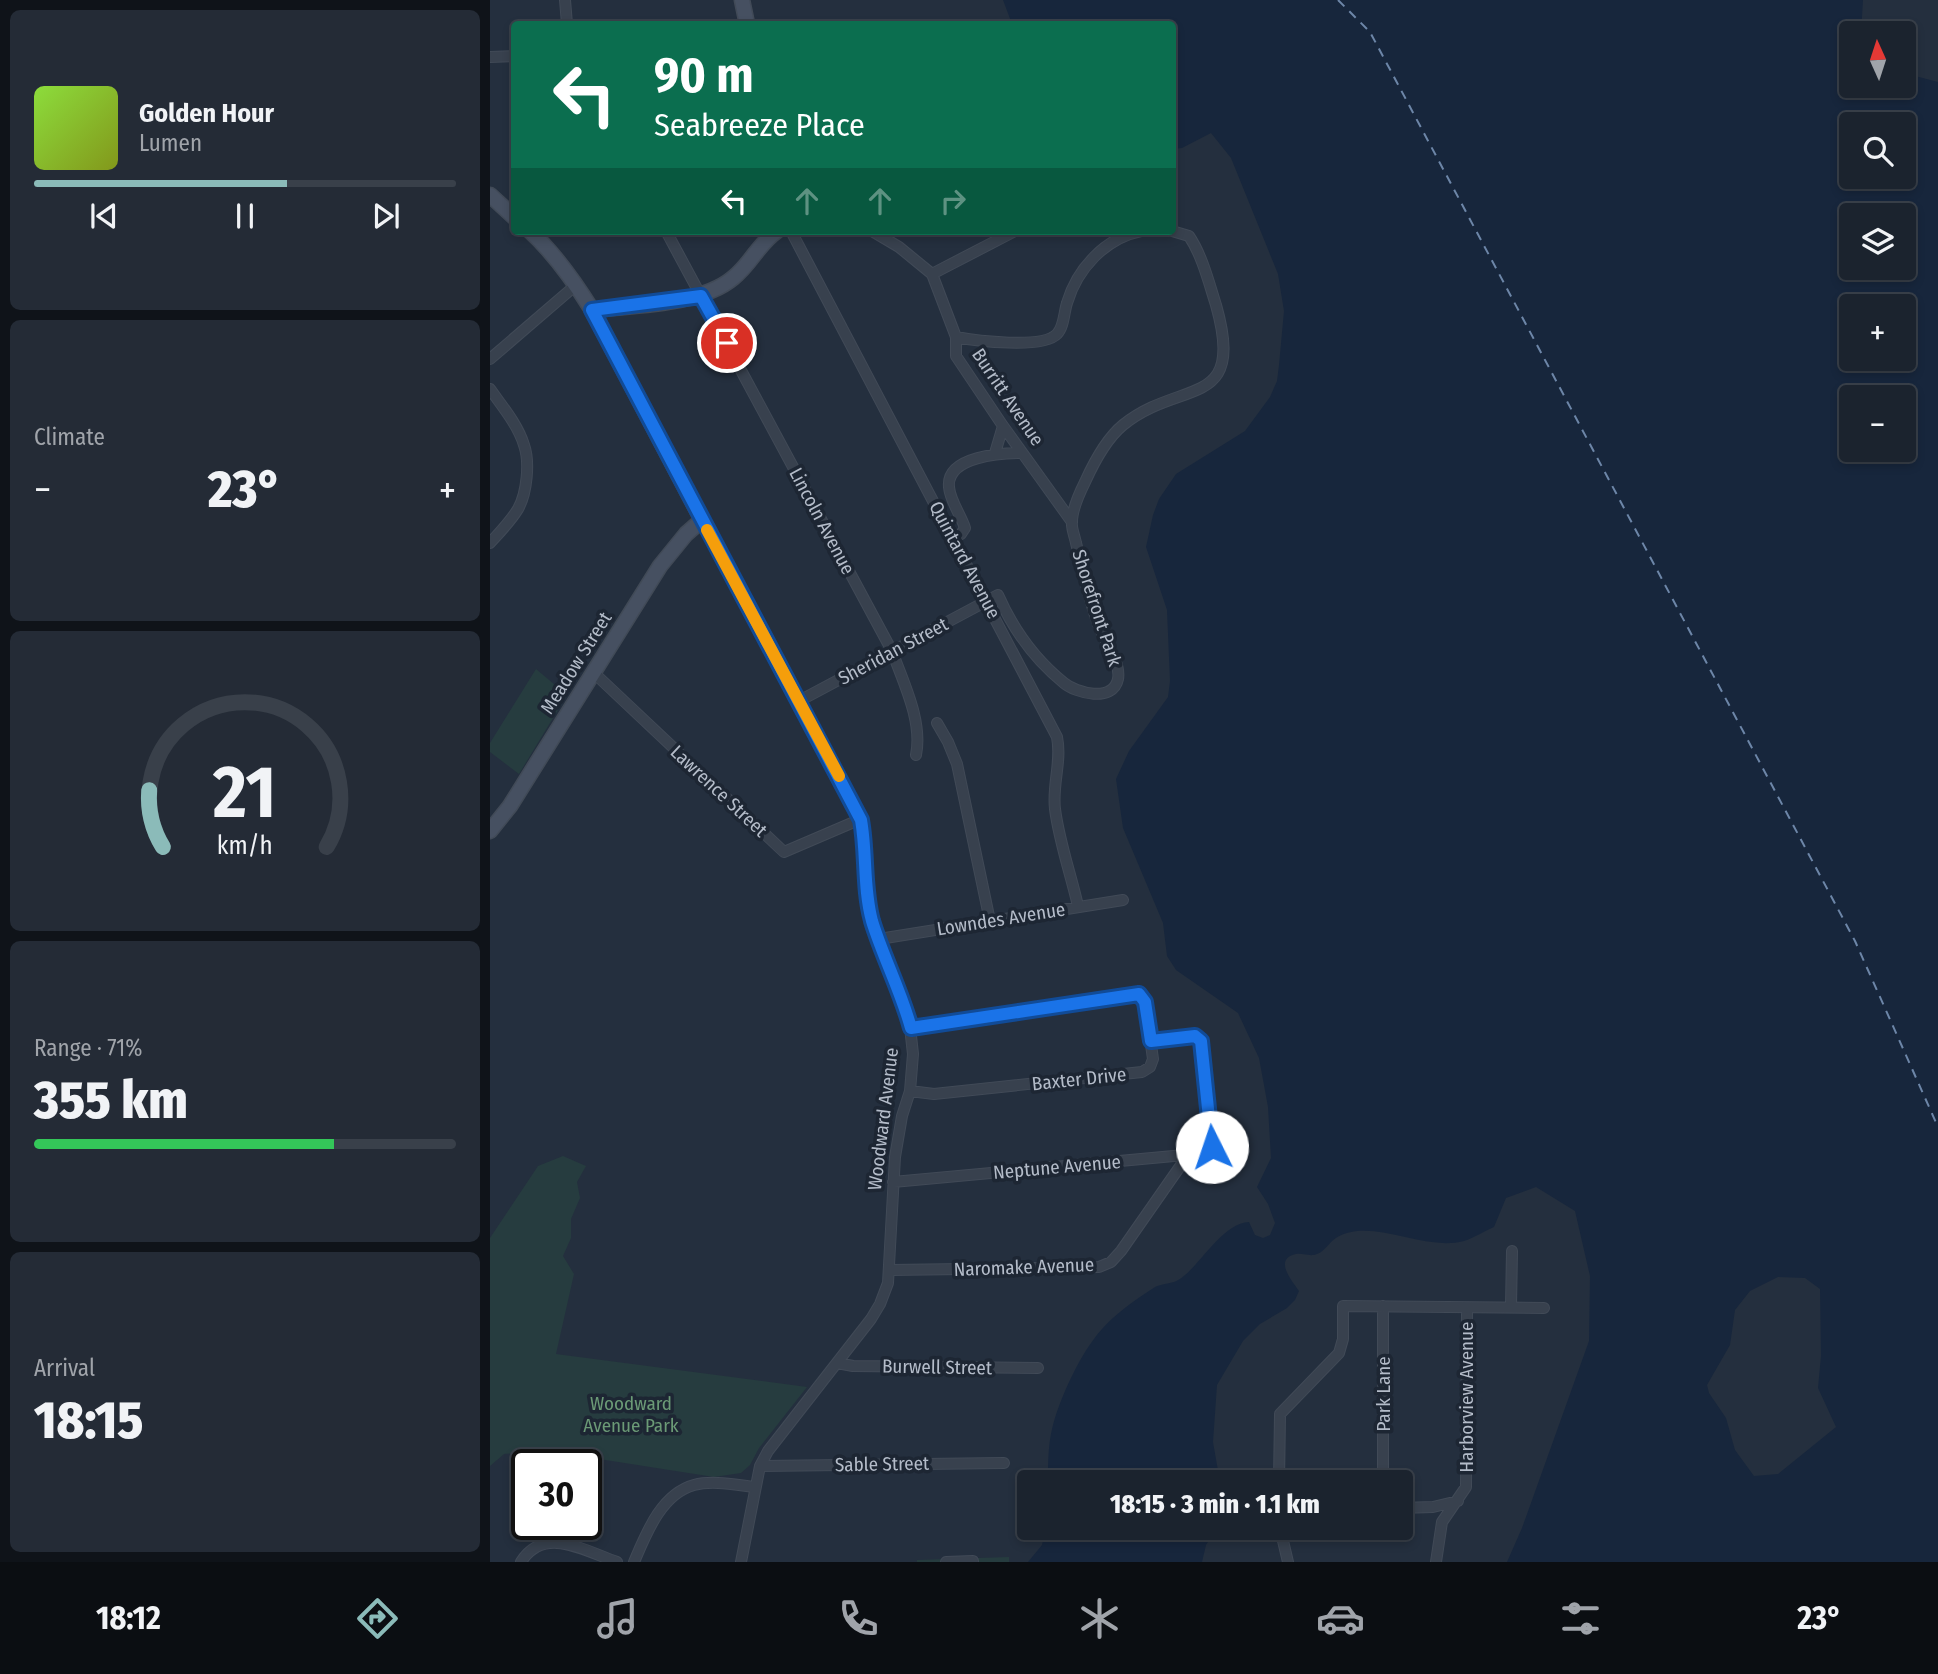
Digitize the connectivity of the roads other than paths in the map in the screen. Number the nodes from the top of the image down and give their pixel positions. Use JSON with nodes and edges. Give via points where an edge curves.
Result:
{"nodes":[{"id":1,"x":565,"y":0,"type":"edge"},
{"id":2,"x":742,"y":0,"type":"edge"},
{"id":3,"x":567,"y":21,"type":"edge"},
{"id":4,"x":746,"y":21,"type":"edge"},
{"id":5,"x":511,"y":56,"type":"edge"},
{"id":6,"x":490,"y":57,"type":"edge"},
{"id":7,"x":494,"y":203,"type":"edge"},
{"id":8,"x":511,"y":215,"type":"edge"},
{"id":9,"x":1176,"y":232,"type":"edge"},
{"id":10,"x":534,"y":235,"type":"edge"},
{"id":11,"x":668,"y":235,"type":"edge"},
{"id":12,"x":772,"y":235,"type":"edge"},
{"id":13,"x":793,"y":235,"type":"edge"},
{"id":14,"x":879,"y":235,"type":"edge"},
{"id":15,"x":1007,"y":235,"type":"edge"},
{"id":16,"x":1132,"y":235,"type":"edge"},
{"id":17,"x":932,"y":274,"type":"junction"},
{"id":18,"x":576,"y":285,"type":"junction"},
{"id":19,"x":701,"y":296,"type":"junction"},
{"id":20,"x":592,"y":310,"type":"junction"},
{"id":21,"x":956,"y":337,"type":"junction"},
{"id":22,"x":490,"y":359,"type":"edge"},
{"id":23,"x":490,"y":389,"type":"edge"},
{"id":24,"x":1003,"y":426,"type":"junction"},
{"id":25,"x":995,"y":453,"type":"junction"},
{"id":26,"x":1022,"y":453,"type":"junction"},
{"id":27,"x":702,"y":520,"type":"junction"},
{"id":28,"x":1072,"y":522,"type":"junction"},
{"id":29,"x":953,"y":539,"type":"junction"},
{"id":30,"x":490,"y":543,"type":"edge"},
{"id":31,"x":986,"y":601,"type":"junction"},
{"id":32,"x":892,"y":651,"type":"junction"},
{"id":33,"x":593,"y":672,"type":"junction"},
{"id":34,"x":799,"y":701,"type":"junction"},
{"id":35,"x":937,"y":723,"type":"dead end"},
{"id":36,"x":916,"y":755,"type":"dead end"},
{"id":37,"x":861,"y":820,"type":"junction"},
{"id":38,"x":490,"y":831,"type":"edge"},
{"id":39,"x":1123,"y":900,"type":"dead end"},
{"id":40,"x":1078,"y":906,"type":"junction"},
{"id":41,"x":989,"y":921,"type":"junction"},
{"id":42,"x":879,"y":939,"type":"junction"},
{"id":43,"x":911,"y":1028,"type":"junction"},
{"id":44,"x":1151,"y":1041,"type":"junction"},
{"id":45,"x":910,"y":1091,"type":"junction"},
{"id":46,"x":1206,"y":1153,"type":"junction"},
{"id":47,"x":1188,"y":1155,"type":"junction"},
{"id":48,"x":1219,"y":1159,"type":"dead end"},
{"id":49,"x":893,"y":1182,"type":"junction"},
{"id":50,"x":1512,"y":1251,"type":"dead end"},
{"id":51,"x":890,"y":1270,"type":"junction"},
{"id":52,"x":1383,"y":1306,"type":"junction"},
{"id":53,"x":1511,"y":1307,"type":"junction"},
{"id":54,"x":1467,"y":1308,"type":"junction"},
{"id":55,"x":1544,"y":1308,"type":"dead end"},
{"id":56,"x":837,"y":1363,"type":"junction"},
{"id":57,"x":1038,"y":1368,"type":"dead end"},
{"id":58,"x":1004,"y":1462,"type":"dead end"},
{"id":59,"x":760,"y":1466,"type":"junction"},
{"id":60,"x":1279,"y":1470,"type":"edge"},
{"id":61,"x":1383,"y":1470,"type":"edge"},
{"id":62,"x":755,"y":1487,"type":"junction"},
{"id":63,"x":1458,"y":1502,"type":"junction"},
{"id":64,"x":1433,"y":1507,"type":"junction"},
{"id":65,"x":1413,"y":1508,"type":"edge"},
{"id":66,"x":1442,"y":1522,"type":"junction"},
{"id":67,"x":1283,"y":1540,"type":"edge"},
{"id":68,"x":743,"y":1561,"type":"edge"},
{"id":69,"x":973,"y":1561,"type":"edge"},
{"id":70,"x":521,"y":1562,"type":"edge"},
{"id":71,"x":617,"y":1562,"type":"edge"},
{"id":72,"x":634,"y":1562,"type":"edge"},
{"id":73,"x":946,"y":1562,"type":"edge"},
{"id":74,"x":1288,"y":1562,"type":"edge"},
{"id":75,"x":1436,"y":1562,"type":"edge"}],
"edges":[{"from":1,"to":3,"type":"street"},
{"from":2,"to":4,"type":"main road"},
{"from":5,"to":6,"type":"street"},
{"from":7,"to":8,"type":"main road"},
{"from":9,"to":28,"type":"street","via":[[1192,240],[1214,300],[1224,348],[1220,371],[1206,386],[1154,408],[1124,425],[1109,440],[1084,484]]},
{"from":10,"to":18,"type":"main road","name":"Woodward Avenue"},
{"from":11,"to":19,"type":"street","name":"Lincoln Avenue"},
{"from":12,"to":19,"type":"main road","via":[[734,278]]},
{"from":13,"to":29,"type":"street","name":"Quintard Avenue"},
{"from":14,"to":17,"type":"street","name":"Burritt Avenue"},
{"from":15,"to":17,"type":"street"},
{"from":16,"to":21,"type":"street","via":[[1090,260],[1075,280],[1061,328],[1053,337],[982,342]]},
{"from":17,"to":21,"type":"street","name":"Burritt Avenue"},
{"from":18,"to":20,"type":"main road","name":"Woodward Avenue"},
{"from":18,"to":22,"type":"street"},
{"from":19,"to":20,"type":"main road"},
{"from":19,"to":32,"type":"street","name":"Lincoln Avenue"},
{"from":20,"to":27,"type":"main road","name":"Woodward Avenue"},
{"from":21,"to":24,"type":"street","name":"Burritt Avenue","via":[[956,356]]},
{"from":23,"to":30,"type":"street","via":[[521,436],[527,463],[519,507]]},
{"from":24,"to":25,"type":"street"},
{"from":24,"to":26,"type":"street","name":"Burritt Avenue"},
{"from":25,"to":26,"type":"street"},
{"from":25,"to":29,"type":"street","via":[[974,459],[950,476],[949,487],[965,528]]},
{"from":26,"to":28,"type":"street","name":"Burritt Avenue"},
{"from":27,"to":33,"type":"main road","name":"Meadow Street","via":[[660,566]]},
{"from":27,"to":34,"type":"street","name":"Woodward Avenue"},
{"from":28,"to":31,"type":"street","name":"Shorefront Park","via":[[1099,626],[1118,669],[1114,686],[1091,694],[1067,686],[1030,650],[998,595]]},
{"from":29,"to":31,"type":"street","name":"Quintard Avenue"},
{"from":31,"to":32,"type":"street","name":"Sheridan Street"},
{"from":31,"to":40,"type":"street","name":"Quintard Avenue","via":[[1057,737],[1055,809]]},
{"from":32,"to":34,"type":"street","name":"Sheridan Street"},
{"from":32,"to":36,"type":"street","name":"Lincoln Avenue","via":[[910,701]]},
{"from":33,"to":37,"type":"street","name":"Lawrence Street","via":[[783,852]]},
{"from":33,"to":38,"type":"main road","name":"Meadow Street"},
{"from":34,"to":37,"type":"street","name":"Woodward Avenue"},
{"from":35,"to":41,"type":"street","via":[[957,764]]},
{"from":37,"to":42,"type":"street","name":"Woodward Avenue","via":[[867,897]]},
{"from":39,"to":40,"type":"street","name":"Lowndes Avenue"},
{"from":40,"to":41,"type":"street","name":"Lowndes Avenue"},
{"from":41,"to":42,"type":"street","name":"Lowndes Avenue"},
{"from":42,"to":43,"type":"street","name":"Woodward Avenue"},
{"from":43,"to":44,"type":"street","name":"Baxter Drive","via":[[1136,993],[1145,1002]]},
{"from":43,"to":45,"type":"street","name":"Woodward Avenue"},
{"from":44,"to":45,"type":"street","name":"Baxter Drive","via":[[1152,1063],[1142,1072],[934,1094]]},
{"from":44,"to":46,"type":"street","via":[[1195,1036],[1201,1041],[1213,1141]]},
{"from":45,"to":49,"type":"street","name":"Woodward Avenue","via":[[898,1136]]},
{"from":46,"to":47,"type":"street","name":"Neptune Avenue"},
{"from":46,"to":48,"type":"street"},
{"from":47,"to":49,"type":"street","name":"Neptune Avenue"},
{"from":47,"to":51,"type":"street","name":"Naromake Avenue","via":[[1121,1251],[1099,1268]]},
{"from":49,"to":51,"type":"street","name":"Woodward Avenue"},
{"from":50,"to":53,"type":"street"},
{"from":51,"to":56,"type":"street","name":"Woodward Avenue","via":[[880,1304]]},
{"from":52,"to":54,"type":"street"},
{"from":52,"to":60,"type":"street","via":[[1343,1306],[1339,1353],[1279,1414]]},
{"from":52,"to":61,"type":"street","name":"Park Lane"},
{"from":53,"to":54,"type":"street"},
{"from":53,"to":55,"type":"street"},
{"from":54,"to":63,"type":"street","name":"Harborview Avenue","via":[[1466,1488]]},
{"from":56,"to":57,"type":"street","name":"Burwell Street"},
{"from":56,"to":59,"type":"street","name":"Woodward Avenue"},
{"from":58,"to":59,"type":"street","name":"Sable Street"},
{"from":59,"to":62,"type":"street","name":"Woodward Avenue"},
{"from":62,"to":68,"type":"street","name":"Woodward Avenue"},
{"from":62,"to":72,"type":"street","via":[[723,1483],[696,1485],[680,1492],[648,1529]]},
{"from":63,"to":64,"type":"street"},
{"from":63,"to":66,"type":"street","name":"Harborview Avenue"},
{"from":64,"to":65,"type":"street"},
{"from":64,"to":66,"type":"street"},
{"from":66,"to":75,"type":"street"},
{"from":67,"to":74,"type":"street"},
{"from":69,"to":73,"type":"street"},
{"from":70,"to":71,"type":"street","via":[[534,1546],[551,1541]]}]}
